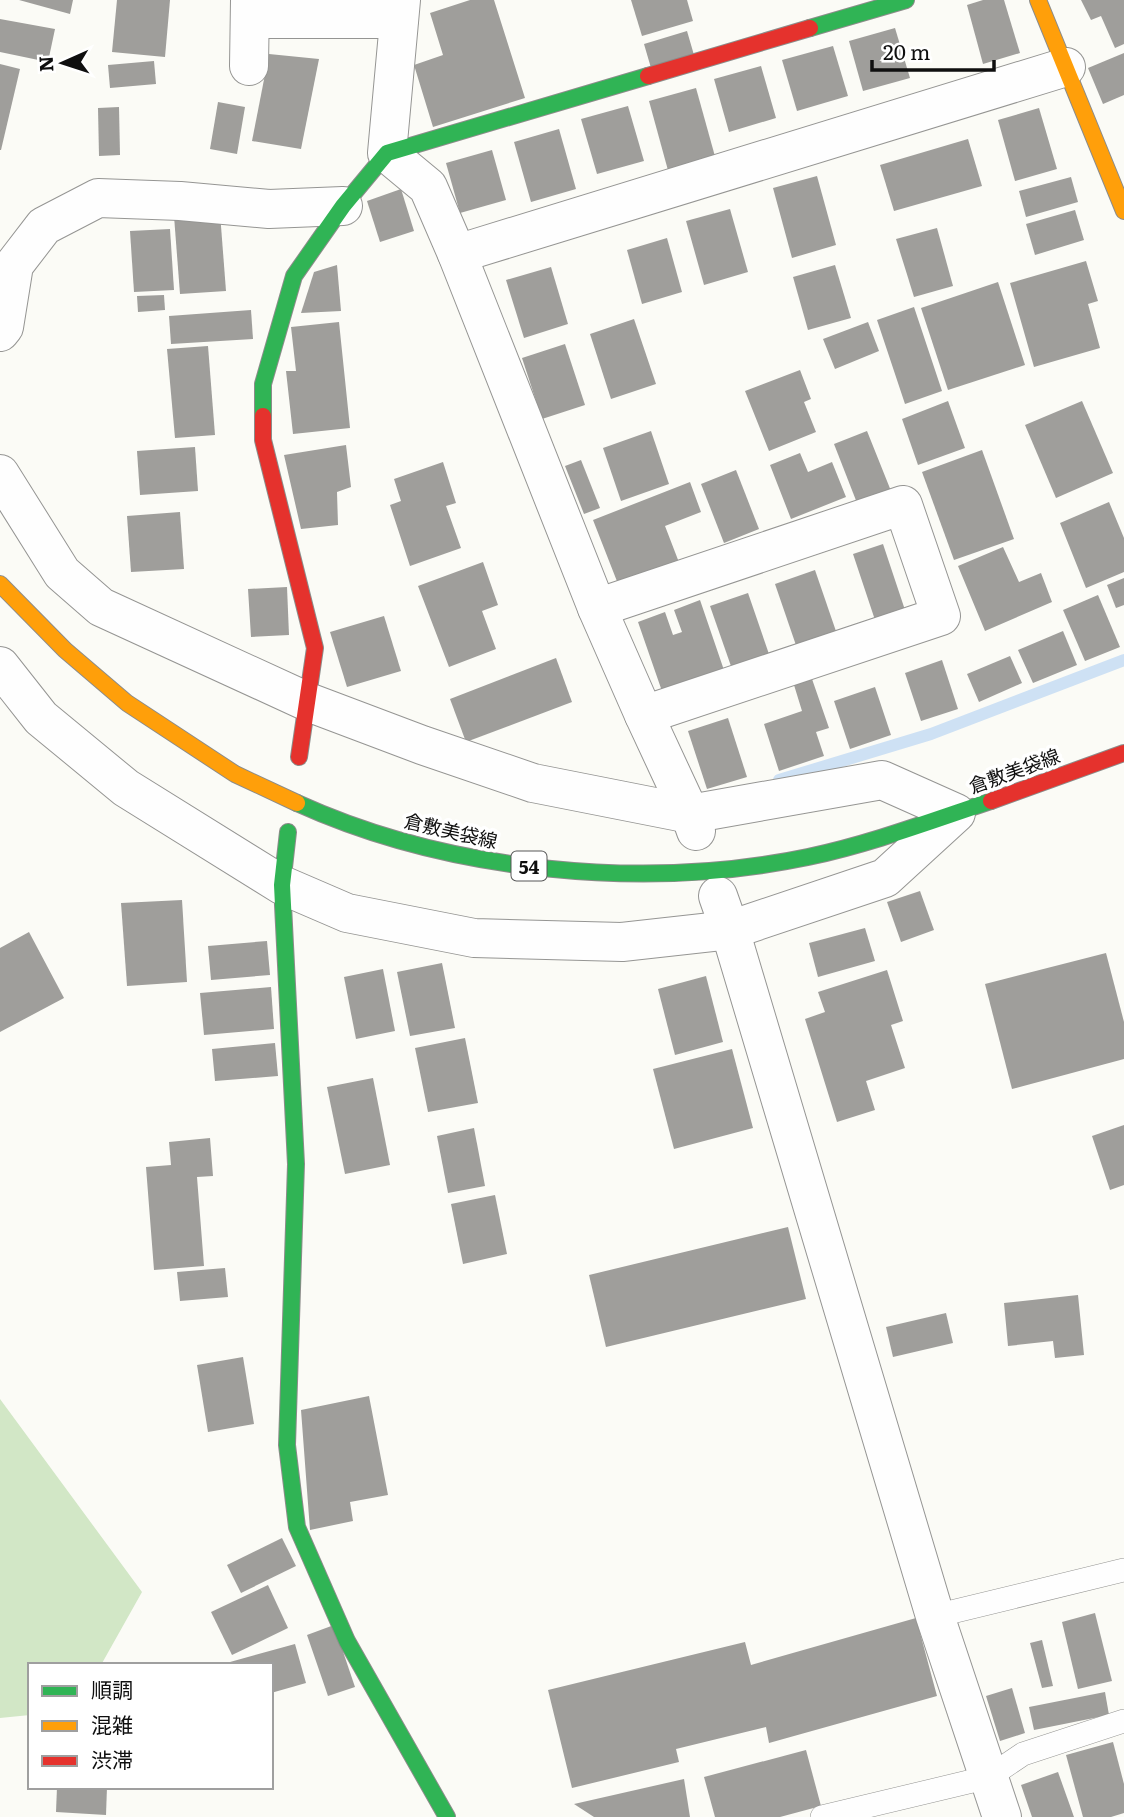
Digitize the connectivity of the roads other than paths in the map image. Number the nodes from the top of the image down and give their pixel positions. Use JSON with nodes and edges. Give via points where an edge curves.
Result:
{"nodes":[{"id":1,"x":906,"y":0,"type":"edge"},
{"id":2,"x":1038,"y":0,"type":"edge"},
{"id":3,"x":251,"y":10,"type":"edge"},
{"id":4,"x":400,"y":10,"type":"edge"},
{"id":5,"x":248,"y":66,"type":"dead end"},
{"id":6,"x":1066,"y":66,"type":"junction"},
{"id":7,"x":387,"y":153,"type":"junction"},
{"id":8,"x":343,"y":206,"type":"junction"},
{"id":9,"x":1124,"y":211,"type":"edge"},
{"id":10,"x":457,"y":254,"type":"junction"},
{"id":11,"x":0,"y":332,"type":"edge"},
{"id":12,"x":0,"y":474,"type":"edge"},
{"id":13,"x":0,"y":584,"type":"edge"},
{"id":14,"x":597,"y":608,"type":"junction"},
{"id":15,"x":0,"y":666,"type":"edge"},
{"id":16,"x":308,"y":702,"type":"junction"},
{"id":17,"x":644,"y":715,"type":"junction"},
{"id":18,"x":1124,"y":753,"type":"edge"},
{"id":19,"x":299,"y":757,"type":"dead end"},
{"id":20,"x":956,"y":813,"type":"junction"},
{"id":21,"x":694,"y":825,"type":"junction"},
{"id":22,"x":288,"y":832,"type":"dead end"},
{"id":23,"x":282,"y":885,"type":"junction"},
{"id":24,"x":724,"y":913,"type":"junction"},
{"id":25,"x":1124,"y":1570,"type":"edge"},
{"id":26,"x":935,"y":1616,"type":"junction"},
{"id":27,"x":1124,"y":1721,"type":"edge"},
{"id":28,"x":989,"y":1777,"type":"junction"},
{"id":29,"x":447,"y":1817,"type":"edge"},
{"id":30,"x":822,"y":1817,"type":"edge"},
{"id":31,"x":1002,"y":1817,"type":"edge"}],
"edges":[{"from":1,"to":7,"type":"street"},
{"from":2,"to":6,"type":"street"},
{"from":3,"to":4,"type":"street"},
{"from":3,"to":5,"type":"street"},
{"from":4,"to":7,"type":"street"},
{"from":6,"to":9,"type":"street"},
{"from":6,"to":10,"type":"street"},
{"from":7,"to":8,"type":"street"},
{"from":7,"to":10,"type":"street","via":[[428,187]]},
{"from":8,"to":11,"type":"street","via":[[269,209],[98,198],[44,226],[14,265]]},
{"from":8,"to":16,"type":"street","via":[[294,276],[263,384],[263,440],[315,648]]},
{"from":10,"to":14,"type":"street"},
{"from":12,"to":16,"type":"street","via":[[62,573],[101,607]]},
{"from":13,"to":20,"type":"street","name":"倉敷美袋線","number":"54","via":[[107,687],[249,781],[359,827],[445,852],[567,871],[647,874],[723,869],[862,843]]},
{"from":14,"to":17,"type":"street"},
{"from":14,"to":17,"type":"street","via":[[903,505],[941,616]]},
{"from":15,"to":23,"type":"street","via":[[41,718],[126,788]]},
{"from":16,"to":19,"type":"street"},
{"from":16,"to":21,"type":"street","via":[[533,783]]},
{"from":17,"to":21,"type":"street"},
{"from":18,"to":20,"type":"street","name":"倉敷美袋線","number":"54"},
{"from":20,"to":21,"type":"street","via":[[882,780]]},
{"from":20,"to":24,"type":"street","via":[[885,878]]},
{"from":22,"to":23,"type":"street"},
{"from":23,"to":24,"type":"street","via":[[347,913],[474,938],[622,942]]},
{"from":23,"to":29,"type":"street","via":[[296,1164],[287,1445],[297,1527],[347,1642]]},
{"from":24,"to":26,"type":"street"},
{"from":25,"to":26,"type":"lane"},
{"from":26,"to":28,"type":"street"},
{"from":27,"to":28,"type":"lane","via":[[1023,1754]]},
{"from":28,"to":30,"type":"lane"},
{"from":28,"to":31,"type":"street"}]}
